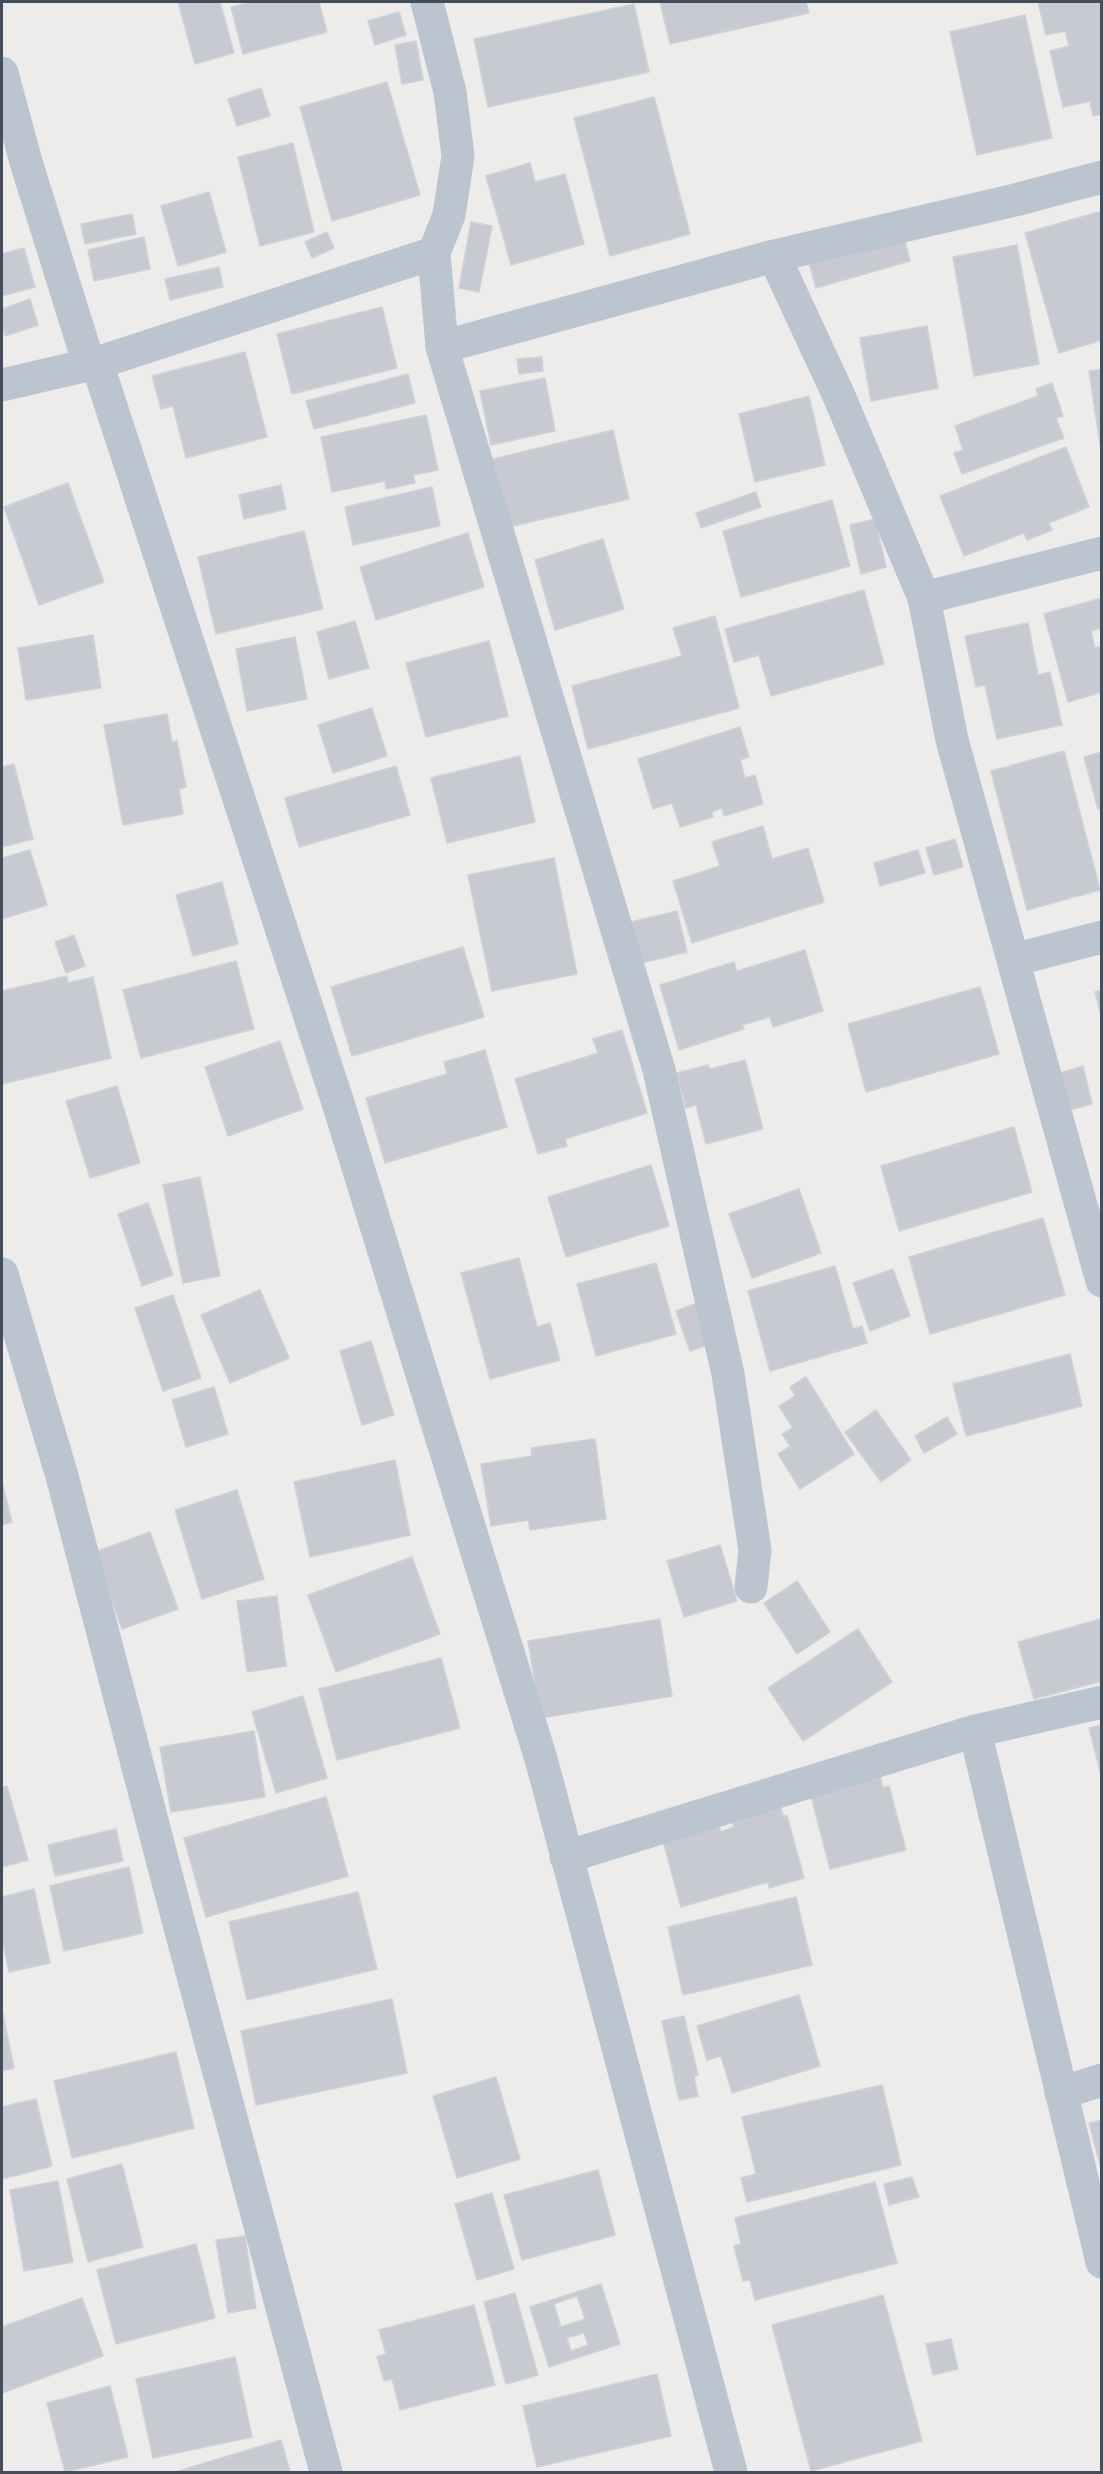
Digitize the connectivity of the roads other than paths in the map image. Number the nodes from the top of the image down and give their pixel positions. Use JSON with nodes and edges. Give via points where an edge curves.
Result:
{"nodes":[{"id":1,"x":427,"y":2,"type":"edge"},
{"id":2,"x":2,"y":72,"type":"edge"},
{"id":3,"x":1101,"y":177,"type":"edge"},
{"id":4,"x":434,"y":253,"type":"junction"},
{"id":5,"x":774,"y":256,"type":"junction"},
{"id":6,"x":442,"y":347,"type":"junction"},
{"id":7,"x":93,"y":364,"type":"junction"},
{"id":8,"x":2,"y":385,"type":"edge"},
{"id":9,"x":1101,"y":553,"type":"edge"},
{"id":10,"x":924,"y":598,"type":"junction"},
{"id":11,"x":1101,"y":938,"type":"edge"},
{"id":12,"x":1013,"y":960,"type":"junction"},
{"id":13,"x":2,"y":1274,"type":"edge"},
{"id":14,"x":1101,"y":1281,"type":"edge"},
{"id":15,"x":751,"y":1587,"type":"dead end"},
{"id":16,"x":1101,"y":1702,"type":"edge"},
{"id":17,"x":975,"y":1731,"type":"junction"},
{"id":18,"x":566,"y":1857,"type":"junction"},
{"id":19,"x":1101,"y":2080,"type":"edge"},
{"id":20,"x":1061,"y":2093,"type":"junction"},
{"id":21,"x":1101,"y":2262,"type":"edge"},
{"id":22,"x":326,"y":2472,"type":"edge"},
{"id":23,"x":731,"y":2472,"type":"edge"}],
"edges":[{"from":1,"to":4,"type":"street","via":[[450,92],[458,156],[449,215]]},
{"from":2,"to":7,"type":"street","via":[[26,162]]},
{"from":3,"to":5,"type":"street"},
{"from":4,"to":6,"type":"street"},
{"from":4,"to":7,"type":"street"},
{"from":5,"to":6,"type":"street"},
{"from":5,"to":10,"type":"street","via":[[839,396]]},
{"from":6,"to":15,"type":"street","via":[[659,1070],[729,1374],[755,1550]]},
{"from":7,"to":8,"type":"street"},
{"from":7,"to":18,"type":"street","via":[[339,1106],[541,1760]]},
{"from":9,"to":10,"type":"street"},
{"from":10,"to":12,"type":"street","via":[[952,740]]},
{"from":11,"to":12,"type":"street"},
{"from":12,"to":14,"type":"street"},
{"from":13,"to":22,"type":"street","via":[[62,1476]]},
{"from":16,"to":17,"type":"street"},
{"from":17,"to":18,"type":"street"},
{"from":17,"to":20,"type":"street"},
{"from":18,"to":23,"type":"street"},
{"from":19,"to":20,"type":"street"},
{"from":20,"to":21,"type":"street"}]}
